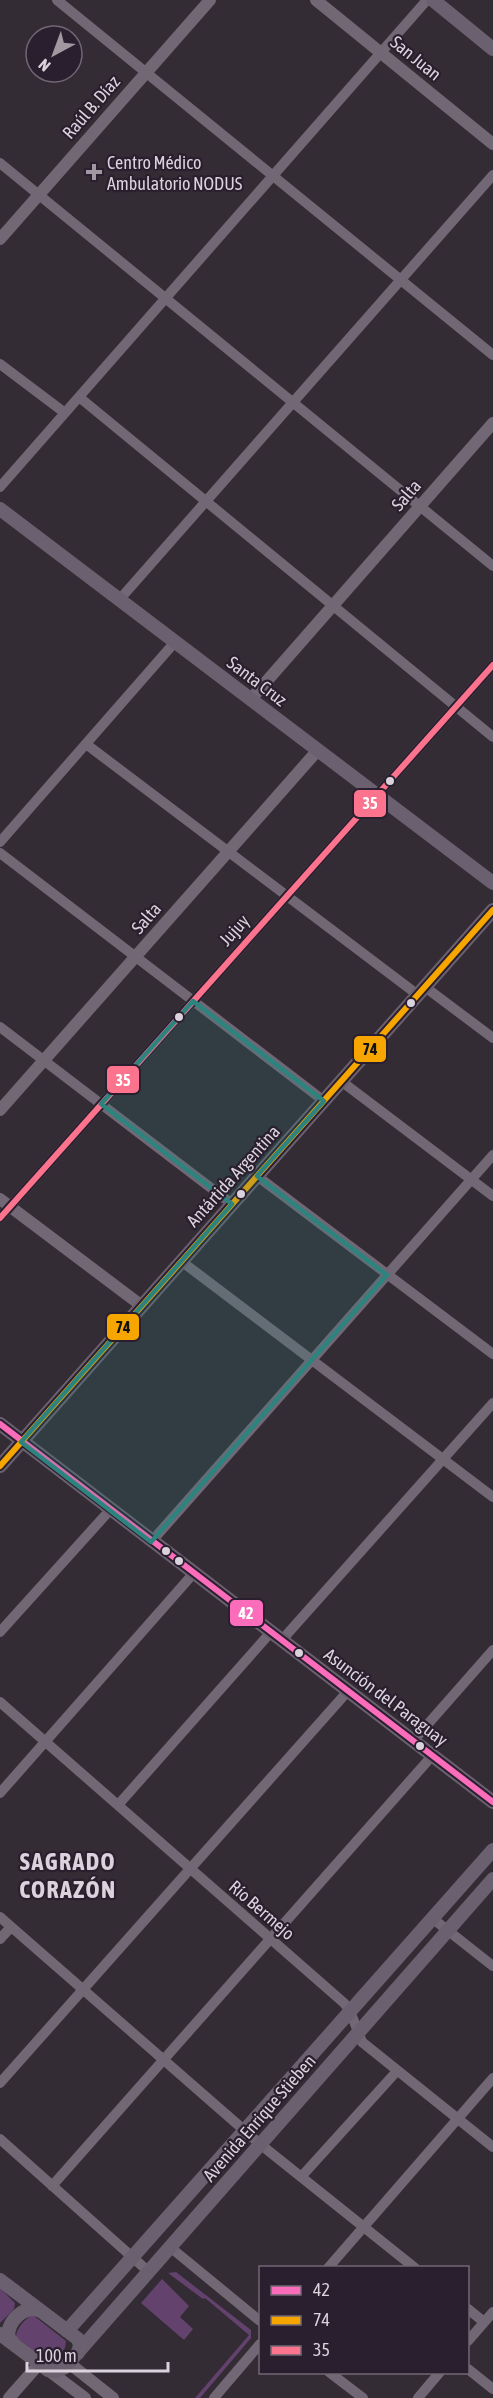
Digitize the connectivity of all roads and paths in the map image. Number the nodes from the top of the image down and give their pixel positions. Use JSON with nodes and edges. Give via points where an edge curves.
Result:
{"nodes":[{"id":1,"x":57,"y":0,"type":"edge"},
{"id":2,"x":210,"y":0,"type":"edge"},
{"id":3,"x":316,"y":0,"type":"edge"},
{"id":4,"x":427,"y":0,"type":"edge"},
{"id":5,"x":433,"y":0,"type":"edge"},
{"id":6,"x":493,"y":49,"type":"edge"},
{"id":7,"x":381,"y":53,"type":"junction"},
{"id":8,"x":146,"y":72,"type":"junction"},
{"id":9,"x":493,"y":144,"type":"edge"},
{"id":10,"x":0,"y":163,"type":"edge"},
{"id":11,"x":273,"y":175,"type":"junction"},
{"id":12,"x":493,"y":175,"type":"edge"},
{"id":13,"x":39,"y":194,"type":"junction"},
{"id":14,"x":0,"y":239,"type":"edge"},
{"id":15,"x":401,"y":279,"type":"junction"},
{"id":16,"x":166,"y":298,"type":"junction"},
{"id":17,"x":493,"y":355,"type":"edge"},
{"id":18,"x":0,"y":364,"type":"edge"},
{"id":19,"x":79,"y":397,"type":"junction"},
{"id":20,"x":293,"y":402,"type":"junction"},
{"id":21,"x":65,"y":413,"type":"junction"},
{"id":22,"x":493,"y":423,"type":"edge"},
{"id":23,"x":0,"y":487,"type":"edge"},
{"id":24,"x":206,"y":501,"type":"junction"},
{"id":25,"x":420,"y":506,"type":"junction"},
{"id":26,"x":0,"y":509,"type":"edge"},
{"id":27,"x":493,"y":566,"type":"edge"},
{"id":28,"x":120,"y":599,"type":"junction"},
{"id":29,"x":333,"y":605,"type":"junction"},
{"id":30,"x":175,"y":642,"type":"junction"},
{"id":31,"x":493,"y":665,"type":"edge"},
{"id":32,"x":250,"y":699,"type":"junction"},
{"id":33,"x":456,"y":707,"type":"junction"},
{"id":34,"x":493,"y":737,"type":"edge"},
{"id":35,"x":86,"y":744,"type":"junction"},
{"id":36,"x":318,"y":750,"type":"junction"},
{"id":37,"x":377,"y":795,"type":"junction"},
{"id":38,"x":0,"y":842,"type":"edge"},
{"id":39,"x":228,"y":852,"type":"junction"},
{"id":40,"x":0,"y":853,"type":"edge"},
{"id":41,"x":493,"y":883,"type":"edge"},
{"id":42,"x":286,"y":895,"type":"junction"},
{"id":43,"x":493,"y":910,"type":"edge"},
{"id":44,"x":135,"y":957,"type":"junction"},
{"id":45,"x":421,"y":991,"type":"junction"},
{"id":46,"x":193,"y":1001,"type":"junction"},
{"id":47,"x":0,"y":1027,"type":"edge"},
{"id":48,"x":493,"y":1038,"type":"edge"},
{"id":49,"x":44,"y":1060,"type":"junction"},
{"id":50,"x":341,"y":1082,"type":"junction"},
{"id":51,"x":324,"y":1101,"type":"junction"},
{"id":52,"x":101,"y":1104,"type":"junction"},
{"id":53,"x":0,"y":1110,"type":"edge"},
{"id":54,"x":493,"y":1155,"type":"edge"},
{"id":55,"x":257,"y":1176,"type":"junction"},
{"id":56,"x":471,"y":1180,"type":"junction"},
{"id":57,"x":493,"y":1196,"type":"edge"},
{"id":58,"x":5,"y":1203,"type":"edge"},
{"id":59,"x":232,"y":1204,"type":"junction"},
{"id":60,"x":0,"y":1218,"type":"edge"},
{"id":61,"x":181,"y":1262,"type":"junction"},
{"id":62,"x":387,"y":1275,"type":"junction"},
{"id":63,"x":141,"y":1306,"type":"junction"},
{"id":64,"x":493,"y":1354,"type":"edge"},
{"id":65,"x":312,"y":1360,"type":"junction"},
{"id":66,"x":493,"y":1403,"type":"edge"},
{"id":67,"x":0,"y":1424,"type":"edge"},
{"id":68,"x":21,"y":1442,"type":"junction"},
{"id":69,"x":443,"y":1460,"type":"junction"},
{"id":70,"x":0,"y":1466,"type":"edge"},
{"id":71,"x":493,"y":1497,"type":"edge"},
{"id":72,"x":110,"y":1510,"type":"junction"},
{"id":73,"x":151,"y":1542,"type":"junction"},
{"id":74,"x":194,"y":1574,"type":"junction"},
{"id":75,"x":0,"y":1632,"type":"edge"},
{"id":76,"x":276,"y":1637,"type":"junction"},
{"id":77,"x":493,"y":1650,"type":"edge"},
{"id":78,"x":348,"y":1691,"type":"junction"},
{"id":79,"x":0,"y":1702,"type":"edge"},
{"id":80,"x":413,"y":1740,"type":"junction"},
{"id":81,"x":45,"y":1742,"type":"junction"},
{"id":82,"x":432,"y":1755,"type":"junction"},
{"id":83,"x":0,"y":1793,"type":"edge"},
{"id":84,"x":493,"y":1802,"type":"edge"},
{"id":85,"x":117,"y":1805,"type":"junction"},
{"id":86,"x":493,"y":1850,"type":"edge"},
{"id":87,"x":190,"y":1868,"type":"junction"},
{"id":88,"x":493,"y":1879,"type":"edge"},
{"id":89,"x":0,"y":1917,"type":"edge"},
{"id":90,"x":432,"y":1918,"type":"junction"},
{"id":91,"x":11,"y":1927,"type":"junction"},
{"id":92,"x":448,"y":1930,"type":"junction"},
{"id":93,"x":0,"y":1939,"type":"edge"},
{"id":94,"x":270,"y":1939,"type":"junction"},
{"id":95,"x":493,"y":1966,"type":"edge"},
{"id":96,"x":83,"y":1989,"type":"junction"},
{"id":97,"x":350,"y":2011,"type":"junction"},
{"id":98,"x":358,"y":2033,"type":"junction"},
{"id":99,"x":163,"y":2060,"type":"junction"},
{"id":100,"x":397,"y":2070,"type":"junction"},
{"id":101,"x":493,"y":2078,"type":"edge"},
{"id":102,"x":0,"y":2083,"type":"edge"},
{"id":103,"x":457,"y":2120,"type":"junction"},
{"id":104,"x":244,"y":2130,"type":"junction"},
{"id":105,"x":0,"y":2139,"type":"edge"},
{"id":106,"x":260,"y":2144,"type":"junction"},
{"id":107,"x":493,"y":2147,"type":"edge"},
{"id":108,"x":301,"y":2178,"type":"junction"},
{"id":109,"x":52,"y":2186,"type":"junction"},
{"id":110,"x":363,"y":2227,"type":"junction"},
{"id":111,"x":170,"y":2247,"type":"junction"},
{"id":112,"x":132,"y":2257,"type":"junction"},
{"id":113,"x":330,"y":2266,"type":"edge"},
{"id":114,"x":412,"y":2266,"type":"edge"},
{"id":115,"x":149,"y":2272,"type":"junction"},
{"id":116,"x":0,"y":2280,"type":"edge"},
{"id":117,"x":469,"y":2310,"type":"edge"},
{"id":118,"x":41,"y":2311,"type":"junction"},
{"id":119,"x":493,"y":2312,"type":"edge"},
{"id":120,"x":259,"y":2319,"type":"edge"},
{"id":121,"x":484,"y":2322,"type":"junction"},
{"id":122,"x":67,"y":2331,"type":"junction"},
{"id":123,"x":0,"y":2334,"type":"edge"},
{"id":124,"x":469,"y":2340,"type":"edge"},
{"id":125,"x":15,"y":2345,"type":"junction"},
{"id":126,"x":259,"y":2346,"type":"edge"},
{"id":127,"x":73,"y":2358,"type":"junction"},
{"id":128,"x":44,"y":2367,"type":"junction"},
{"id":129,"x":469,"y":2370,"type":"edge"},
{"id":130,"x":334,"y":2374,"type":"edge"},
{"id":131,"x":439,"y":2374,"type":"edge"},
{"id":132,"x":493,"y":2390,"type":"edge"},
{"id":133,"x":9,"y":2398,"type":"edge"},
{"id":134,"x":85,"y":2398,"type":"edge"},
{"id":135,"x":112,"y":2398,"type":"edge"},
{"id":136,"x":214,"y":2398,"type":"edge"},
{"id":137,"x":363,"y":2398,"type":"edge"},
{"id":138,"x":418,"y":2398,"type":"edge"}],
"edges":[{"from":1,"to":8,"type":"street"},
{"from":2,"to":8,"type":"street","name":"Raúl B. Díaz"},
{"from":3,"to":7,"type":"street","name":"San Juan"},
{"from":4,"to":7,"type":"street"},
{"from":5,"to":6,"type":"main road"},
{"from":7,"to":9,"type":"street","name":"San Juan"},
{"from":7,"to":11,"type":"street"},
{"from":8,"to":11,"type":"street"},
{"from":8,"to":13,"type":"street","name":"Raúl B. Díaz"},
{"from":10,"to":13,"type":"street"},
{"from":11,"to":15,"type":"street"},
{"from":11,"to":16,"type":"street"},
{"from":12,"to":15,"type":"street"},
{"from":13,"to":14,"type":"street","name":"Raúl B. Díaz"},
{"from":13,"to":16,"type":"street"},
{"from":15,"to":17,"type":"street"},
{"from":15,"to":20,"type":"street"},
{"from":16,"to":19,"type":"street"},
{"from":16,"to":20,"type":"street"},
{"from":18,"to":21,"type":"street"},
{"from":19,"to":21,"type":"street"},
{"from":19,"to":24,"type":"street"},
{"from":20,"to":24,"type":"street"},
{"from":20,"to":25,"type":"street"},
{"from":21,"to":23,"type":"street"},
{"from":22,"to":25,"type":"street","name":"Salta"},
{"from":24,"to":28,"type":"street"},
{"from":24,"to":29,"type":"street"},
{"from":25,"to":27,"type":"street"},
{"from":25,"to":29,"type":"street","name":"Salta"},
{"from":26,"to":28,"type":"main road","name":"Santa Cruz"},
{"from":28,"to":30,"type":"main road","name":"Santa Cruz"},
{"from":29,"to":32,"type":"street","name":"Salta"},
{"from":29,"to":33,"type":"street"},
{"from":30,"to":32,"type":"main road","name":"Santa Cruz"},
{"from":30,"to":35,"type":"street"},
{"from":31,"to":33,"type":"street","name":"Jujuy"},
{"from":32,"to":36,"type":"main road","name":"Santa Cruz"},
{"from":33,"to":34,"type":"street"},
{"from":33,"to":37,"type":"street","name":"Jujuy"},
{"from":35,"to":38,"type":"street"},
{"from":35,"to":39,"type":"street"},
{"from":36,"to":37,"type":"main road","name":"Santa Cruz"},
{"from":36,"to":39,"type":"street","name":"Salta"},
{"from":37,"to":41,"type":"main road","name":"Santa Cruz"},
{"from":37,"to":42,"type":"street","name":"Jujuy"},
{"from":39,"to":42,"type":"street"},
{"from":39,"to":44,"type":"street","name":"Salta"},
{"from":40,"to":44,"type":"street"},
{"from":42,"to":45,"type":"street"},
{"from":42,"to":46,"type":"street","name":"Jujuy"},
{"from":43,"to":45,"type":"main road","name":"Antártida Argentina"},
{"from":44,"to":46,"type":"street"},
{"from":44,"to":49,"type":"street","name":"Salta"},
{"from":45,"to":48,"type":"street"},
{"from":45,"to":50,"type":"main road","name":"Antártida Argentina"},
{"from":46,"to":51,"type":"street"},
{"from":46,"to":52,"type":"street","name":"Jujuy"},
{"from":47,"to":49,"type":"street"},
{"from":49,"to":52,"type":"street"},
{"from":49,"to":53,"type":"street","name":"Salta"},
{"from":50,"to":51,"type":"main road","name":"Antártida Argentina"},
{"from":50,"to":56,"type":"street"},
{"from":51,"to":55,"type":"main road","name":"Antártida Argentina"},
{"from":52,"to":58,"type":"street","name":"Jujuy"},
{"from":52,"to":59,"type":"street"},
{"from":54,"to":56,"type":"street"},
{"from":55,"to":59,"type":"main road","name":"Antártida Argentina"},
{"from":55,"to":62,"type":"street"},
{"from":56,"to":57,"type":"street"},
{"from":56,"to":62,"type":"street"},
{"from":58,"to":60,"type":"street","name":"Jujuy"},
{"from":58,"to":63,"type":"street"},
{"from":59,"to":61,"type":"main road","name":"Antártida Argentina"},
{"from":61,"to":63,"type":"main road","name":"Antártida Argentina"},
{"from":61,"to":65,"type":"street"},
{"from":62,"to":64,"type":"street"},
{"from":62,"to":65,"type":"street"},
{"from":63,"to":68,"type":"main road","name":"Antártida Argentina"},
{"from":65,"to":69,"type":"street"},
{"from":65,"to":73,"type":"street"},
{"from":66,"to":69,"type":"street"},
{"from":67,"to":68,"type":"main road","name":"Asunción del Paraguay"},
{"from":68,"to":70,"type":"main road","name":"Antártida Argentina"},
{"from":68,"to":72,"type":"main road","name":"Asunción del Paraguay"},
{"from":69,"to":71,"type":"street"},
{"from":69,"to":76,"type":"street"},
{"from":72,"to":73,"type":"main road","name":"Asunción del Paraguay"},
{"from":72,"to":75,"type":"street"},
{"from":73,"to":74,"type":"main road","name":"Asunción del Paraguay"},
{"from":74,"to":76,"type":"main road","name":"Asunción del Paraguay"},
{"from":74,"to":81,"type":"street"},
{"from":76,"to":78,"type":"main road","name":"Asunción del Paraguay"},
{"from":76,"to":85,"type":"street"},
{"from":77,"to":80,"type":"street"},
{"from":78,"to":80,"type":"main road","name":"Asunción del Paraguay"},
{"from":78,"to":87,"type":"street"},
{"from":79,"to":81,"type":"street","name":"Río Bermejo"},
{"from":80,"to":82,"type":"main road","name":"Asunción del Paraguay"},
{"from":81,"to":83,"type":"street"},
{"from":81,"to":85,"type":"street","name":"Río Bermejo"},
{"from":82,"to":84,"type":"main road","name":"Asunción del Paraguay"},
{"from":82,"to":94,"type":"street"},
{"from":85,"to":87,"type":"street","name":"Río Bermejo"},
{"from":86,"to":90,"type":"main road","name":"Avenida Enrique Stieben"},
{"from":87,"to":94,"type":"street","name":"Río Bermejo"},
{"from":87,"to":96,"type":"street"},
{"from":88,"to":92,"type":"main road","name":"Avenida Enrique Stieben"},
{"from":89,"to":91,"type":"street"},
{"from":90,"to":92,"type":"street"},
{"from":90,"to":97,"type":"main road","name":"Avenida Enrique Stieben"},
{"from":91,"to":93,"type":"street"},
{"from":91,"to":96,"type":"street"},
{"from":92,"to":95,"type":"street"},
{"from":92,"to":98,"type":"main road","name":"Avenida Enrique Stieben"},
{"from":94,"to":97,"type":"street","name":"Río Bermejo"},
{"from":94,"to":99,"type":"street"},
{"from":96,"to":99,"type":"street"},
{"from":96,"to":102,"type":"street"},
{"from":97,"to":98,"type":"street","name":"Río Bermejo"},
{"from":97,"to":104,"type":"main road","name":"Avenida Enrique Stieben"},
{"from":98,"to":100,"type":"street","name":"Río Bermejo","via":[[362,2042]]},
{"from":98,"to":106,"type":"main road","name":"Avenida Enrique Stieben"},
{"from":99,"to":104,"type":"street"},
{"from":99,"to":109,"type":"street"},
{"from":100,"to":103,"type":"street","name":"Río Bermejo"},
{"from":100,"to":108,"type":"street"},
{"from":101,"to":103,"type":"street"},
{"from":103,"to":107,"type":"street","name":"Río Bermejo"},
{"from":103,"to":110,"type":"street"},
{"from":104,"to":106,"type":"street"},
{"from":104,"to":112,"type":"main road","name":"Avenida Enrique Stieben"},
{"from":105,"to":109,"type":"street"},
{"from":106,"to":108,"type":"street"},
{"from":106,"to":111,"type":"main road","name":"Avenida Enrique Stieben"},
{"from":108,"to":110,"type":"street"},
{"from":109,"to":112,"type":"street"},
{"from":110,"to":113,"type":"street"},
{"from":110,"to":114,"type":"street"},
{"from":111,"to":115,"type":"main road","name":"Avenida Enrique Stieben"},
{"from":111,"to":120,"type":"street"},
{"from":112,"to":115,"type":"street"},
{"from":112,"to":122,"type":"main road","name":"Avenida Enrique Stieben"},
{"from":115,"to":127,"type":"main road","name":"Avenida Enrique Stieben"},
{"from":116,"to":118,"type":"main road"},
{"from":117,"to":121,"type":"street"},
{"from":118,"to":122,"type":"main road"},
{"from":118,"to":125,"type":"main road","via":[[26,2309],[15,2320],[8,2333]]},
{"from":119,"to":121,"type":"street"},
{"from":121,"to":124,"type":"street"},
{"from":122,"to":127,"type":"main road","via":[[80,2343]]},
{"from":123,"to":125,"type":"main road"},
{"from":125,"to":128,"type":"main road"},
{"from":126,"to":136,"type":"street"},
{"from":127,"to":128,"type":"main road","via":[[59,2371]]},
{"from":127,"to":135,"type":"street"},
{"from":128,"to":133,"type":"street"},
{"from":128,"to":134,"type":"street"},
{"from":129,"to":132,"type":"street"},
{"from":130,"to":137,"type":"street"},
{"from":131,"to":138,"type":"street"}]}
